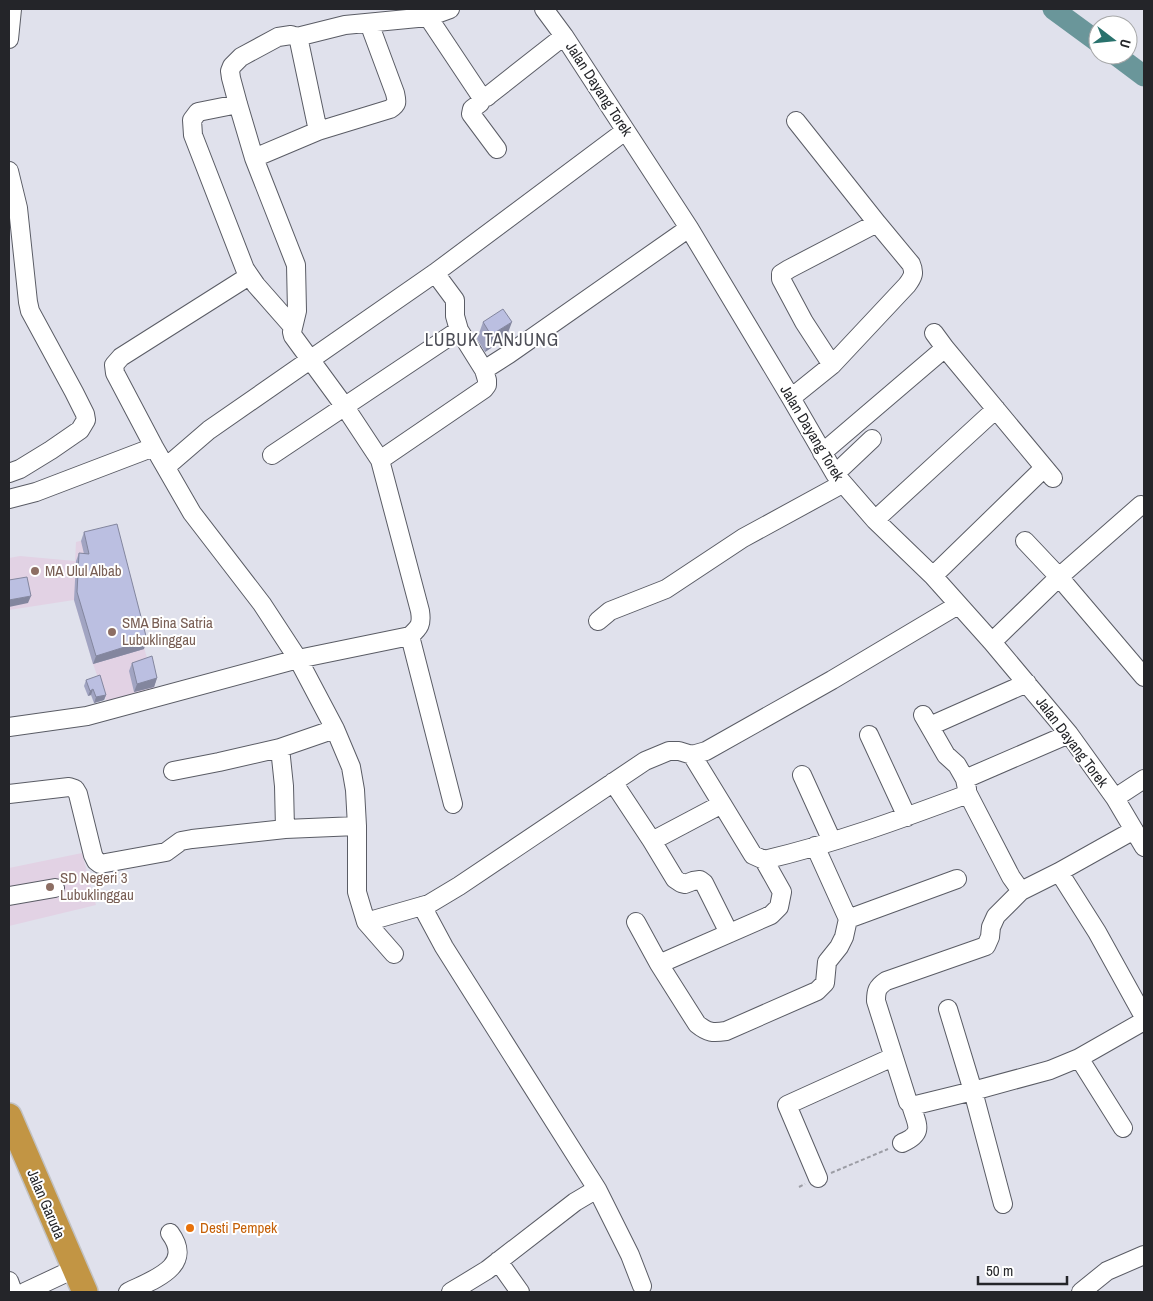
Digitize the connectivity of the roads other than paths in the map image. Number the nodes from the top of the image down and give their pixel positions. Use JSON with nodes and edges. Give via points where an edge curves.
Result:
{"nodes":[{"id":1,"x":12,"y":9,"type":"edge"},
{"id":2,"x":450,"y":9,"type":"edge"},
{"id":3,"x":544,"y":9,"type":"edge"},
{"id":4,"x":426,"y":13,"type":"edge"},
{"id":5,"x":369,"y":23,"type":"junction"},
{"id":6,"x":564,"y":36,"type":"junction"},
{"id":7,"x":297,"y":37,"type":"junction"},
{"id":8,"x":9,"y":39,"type":"edge"},
{"id":9,"x":483,"y":97,"type":"junction"},
{"id":10,"x":238,"y":104,"type":"junction"},
{"id":11,"x":796,"y":121,"type":"dead end"},
{"id":12,"x":318,"y":131,"type":"junction"},
{"id":13,"x":625,"y":131,"type":"junction"},
{"id":14,"x":498,"y":149,"type":"dead end"},
{"id":15,"x":254,"y":158,"type":"junction"},
{"id":16,"x":9,"y":171,"type":"edge"},
{"id":17,"x":877,"y":223,"type":"junction"},
{"id":18,"x":689,"y":228,"type":"junction"},
{"id":19,"x":435,"y":273,"type":"junction"},
{"id":20,"x":249,"y":276,"type":"junction"},
{"id":21,"x":293,"y":326,"type":"junction"},
{"id":22,"x":459,"y":330,"type":"junction"},
{"id":23,"x":934,"y":333,"type":"dead end"},
{"id":24,"x":945,"y":348,"type":"junction"},
{"id":25,"x":310,"y":358,"type":"junction"},
{"id":26,"x":832,"y":365,"type":"junction"},
{"id":27,"x":484,"y":370,"type":"junction"},
{"id":28,"x":791,"y":398,"type":"junction"},
{"id":29,"x":345,"y":407,"type":"junction"},
{"id":30,"x":996,"y":409,"type":"junction"},
{"id":31,"x":872,"y":439,"type":"dead end"},
{"id":32,"x":154,"y":447,"type":"junction"},
{"id":33,"x":822,"y":453,"type":"junction"},
{"id":34,"x":272,"y":455,"type":"dead end"},
{"id":35,"x":380,"y":460,"type":"junction"},
{"id":36,"x":166,"y":467,"type":"junction"},
{"id":37,"x":9,"y":474,"type":"edge"},
{"id":38,"x":838,"y":479,"type":"junction"},
{"id":39,"x":9,"y":499,"type":"edge"},
{"id":40,"x":1141,"y":505,"type":"dead end"},
{"id":41,"x":875,"y":520,"type":"junction"},
{"id":42,"x":1025,"y":541,"type":"dead end"},
{"id":43,"x":933,"y":576,"type":"junction"},
{"id":44,"x":1059,"y":577,"type":"junction"},
{"id":45,"x":958,"y":605,"type":"junction"},
{"id":46,"x":598,"y":621,"type":"dead end"},
{"id":47,"x":410,"y":636,"type":"junction"},
{"id":48,"x":992,"y":642,"type":"junction"},
{"id":49,"x":298,"y":659,"type":"junction"},
{"id":50,"x":1144,"y":677,"type":"edge"},
{"id":51,"x":1027,"y":683,"type":"junction"},
{"id":52,"x":9,"y":727,"type":"edge"},
{"id":53,"x":335,"y":729,"type":"junction"},
{"id":54,"x":1070,"y":734,"type":"junction"},
{"id":55,"x":869,"y":735,"type":"dead end"},
{"id":56,"x":280,"y":748,"type":"junction"},
{"id":57,"x":692,"y":755,"type":"junction"},
{"id":58,"x":173,"y":771,"type":"dead end"},
{"id":59,"x":802,"y":775,"type":"dead end"},
{"id":60,"x":1144,"y":779,"type":"edge"},
{"id":61,"x":613,"y":782,"type":"junction"},
{"id":62,"x":967,"y":786,"type":"junction"},
{"id":63,"x":9,"y":794,"type":"edge"},
{"id":64,"x":1115,"y":798,"type":"junction"},
{"id":65,"x":453,"y":804,"type":"dead end"},
{"id":66,"x":722,"y":804,"type":"junction"},
{"id":67,"x":907,"y":817,"type":"junction"},
{"id":68,"x":357,"y":826,"type":"junction"},
{"id":69,"x":285,"y":829,"type":"junction"},
{"id":70,"x":1134,"y":830,"type":"junction"},
{"id":71,"x":652,"y":841,"type":"junction"},
{"id":72,"x":824,"y":843,"type":"junction"},
{"id":73,"x":1144,"y":847,"type":"edge"},
{"id":74,"x":764,"y":860,"type":"junction"},
{"id":75,"x":1059,"y":872,"type":"junction"},
{"id":76,"x":957,"y":879,"type":"dead end"},
{"id":77,"x":55,"y":888,"type":"dead end"},
{"id":78,"x":1021,"y":891,"type":"junction"},
{"id":79,"x":9,"y":896,"type":"edge"},
{"id":80,"x":422,"y":906,"type":"junction"},
{"id":81,"x":848,"y":919,"type":"junction"},
{"id":82,"x":366,"y":922,"type":"junction"},
{"id":83,"x":636,"y":922,"type":"dead end"},
{"id":84,"x":729,"y":933,"type":"junction"},
{"id":85,"x":394,"y":954,"type":"dead end"},
{"id":86,"x":659,"y":964,"type":"junction"},
{"id":87,"x":948,"y":1009,"type":"dead end"},
{"id":88,"x":1144,"y":1017,"type":"edge"},
{"id":89,"x":1144,"y":1021,"type":"edge"},
{"id":90,"x":894,"y":1057,"type":"junction"},
{"id":91,"x":1080,"y":1058,"type":"junction"},
{"id":92,"x":973,"y":1091,"type":"junction"},
{"id":93,"x":911,"y":1105,"type":"junction"},
{"id":94,"x":9,"y":1116,"type":"edge"},
{"id":95,"x":1123,"y":1128,"type":"dead end"},
{"id":96,"x":902,"y":1143,"type":"road end"},
{"id":97,"x":818,"y":1178,"type":"road end"},
{"id":98,"x":597,"y":1189,"type":"junction"},
{"id":99,"x":1003,"y":1204,"type":"dead end"},
{"id":100,"x":170,"y":1232,"type":"dead end"},
{"id":101,"x":1144,"y":1255,"type":"edge"},
{"id":102,"x":498,"y":1261,"type":"junction"},
{"id":103,"x":74,"y":1269,"type":"junction"},
{"id":104,"x":9,"y":1282,"type":"edge"},
{"id":105,"x":642,"y":1286,"type":"dead end"},
{"id":106,"x":24,"y":1292,"type":"edge"},
{"id":107,"x":85,"y":1292,"type":"edge"},
{"id":108,"x":128,"y":1292,"type":"edge"},
{"id":109,"x":451,"y":1292,"type":"edge"},
{"id":110,"x":520,"y":1292,"type":"edge"},
{"id":111,"x":1081,"y":1292,"type":"edge"}],
"edges":[{"from":1,"to":8,"type":"street"},
{"from":2,"to":4,"type":"street"},
{"from":3,"to":6,"type":"street","name":"Jalan Dayang Torek"},
{"from":4,"to":5,"type":"street"},
{"from":4,"to":9,"type":"street"},
{"from":5,"to":7,"type":"street","via":[[345,25]]},
{"from":5,"to":12,"type":"street","via":[[397,102],[390,109]]},
{"from":6,"to":9,"type":"street"},
{"from":6,"to":13,"type":"street","name":"Jalan Dayang Torek"},
{"from":7,"to":10,"type":"street","via":[[278,37],[241,57],[232,66],[231,78]]},
{"from":7,"to":12,"type":"street"},
{"from":9,"to":14,"type":"street","via":[[471,114]]},
{"from":10,"to":15,"type":"street"},
{"from":10,"to":20,"type":"street","via":[[198,112],[192,120],[193,135]]},
{"from":11,"to":17,"type":"street"},
{"from":12,"to":15,"type":"street"},
{"from":13,"to":18,"type":"street","name":"Jalan Dayang Torek"},
{"from":13,"to":19,"type":"street"},
{"from":15,"to":21,"type":"street","via":[[296,265],[297,311]]},
{"from":16,"to":37,"type":"street","via":[[18,208],[30,311],[86,420],[80,430]]},
{"from":17,"to":26,"type":"street","via":[[911,264],[914,270],[912,278]]},
{"from":17,"to":26,"type":"street","via":[[781,274],[804,322]]},
{"from":18,"to":27,"type":"street"},
{"from":18,"to":28,"type":"street","name":"Jalan Dayang Torek"},
{"from":19,"to":22,"type":"street","via":[[455,300]]},
{"from":19,"to":25,"type":"street"},
{"from":20,"to":21,"type":"street"},
{"from":20,"to":32,"type":"street","via":[[121,357],[114,365],[115,374]]},
{"from":21,"to":25,"type":"street","via":[[293,336]]},
{"from":22,"to":27,"type":"street"},
{"from":22,"to":29,"type":"street"},
{"from":23,"to":24,"type":"street"},
{"from":24,"to":30,"type":"street"},
{"from":24,"to":33,"type":"street"},
{"from":25,"to":29,"type":"street"},
{"from":25,"to":36,"type":"street","via":[[208,430]]},
{"from":26,"to":28,"type":"street"},
{"from":27,"to":35,"type":"street","via":[[487,380],[484,389]]},
{"from":28,"to":33,"type":"street","name":"Jalan Dayang Torek"},
{"from":29,"to":34,"type":"street"},
{"from":29,"to":35,"type":"street"},
{"from":30,"to":41,"type":"street"},
{"from":30,"to":43,"type":"street","via":[[1049,473]]},
{"from":31,"to":38,"type":"street"},
{"from":32,"to":36,"type":"street"},
{"from":32,"to":39,"type":"street","via":[[36,492]]},
{"from":33,"to":38,"type":"street","name":"Jalan Dayang Torek"},
{"from":35,"to":47,"type":"street","via":[[422,620]]},
{"from":36,"to":49,"type":"street","via":[[192,513],[262,604]]},
{"from":38,"to":41,"type":"street","name":"Jalan Dayang Torek"},
{"from":38,"to":46,"type":"street","via":[[666,589],[610,611]]},
{"from":40,"to":44,"type":"street"},
{"from":41,"to":43,"type":"street","name":"Jalan Dayang Torek"},
{"from":42,"to":44,"type":"street"},
{"from":43,"to":45,"type":"street","name":"Jalan Dayang Torek"},
{"from":44,"to":48,"type":"street"},
{"from":44,"to":50,"type":"street"},
{"from":45,"to":48,"type":"street","name":"Jalan Dayang Torek"},
{"from":45,"to":57,"type":"street","via":[[832,680],[706,751]]},
{"from":47,"to":49,"type":"street"},
{"from":47,"to":65,"type":"street"},
{"from":48,"to":51,"type":"street","name":"Jalan Dayang Torek"},
{"from":49,"to":52,"type":"street","via":[[87,716]]},
{"from":49,"to":53,"type":"street"},
{"from":51,"to":54,"type":"street","name":"Jalan Dayang Torek"},
{"from":51,"to":62,"type":"street","via":[[926,721],[946,754],[957,765]]},
{"from":53,"to":56,"type":"street"},
{"from":53,"to":68,"type":"street","via":[[351,767]]},
{"from":54,"to":62,"type":"street"},
{"from":54,"to":64,"type":"street","name":"Jalan Dayang Torek"},
{"from":55,"to":67,"type":"street"},
{"from":56,"to":58,"type":"street"},
{"from":56,"to":69,"type":"street"},
{"from":57,"to":61,"type":"street","via":[[679,750],[669,751],[645,761]]},
{"from":57,"to":66,"type":"street"},
{"from":59,"to":72,"type":"street"},
{"from":60,"to":64,"type":"street"},
{"from":61,"to":71,"type":"street"},
{"from":61,"to":80,"type":"street","via":[[459,886]]},
{"from":62,"to":67,"type":"street"},
{"from":62,"to":78,"type":"street"},
{"from":63,"to":69,"type":"street","via":[[69,786],[75,789],[93,856],[100,864],[166,852],[181,841]]},
{"from":64,"to":70,"type":"street","name":"Jalan Dayang Torek"},
{"from":66,"to":71,"type":"street"},
{"from":66,"to":74,"type":"street","via":[[753,855]]},
{"from":67,"to":72,"type":"street"},
{"from":68,"to":69,"type":"street"},
{"from":68,"to":82,"type":"street","via":[[357,892]]},
{"from":70,"to":73,"type":"street","name":"Jalan Dayang Torek"},
{"from":70,"to":75,"type":"street"},
{"from":71,"to":84,"type":"street","via":[[675,879],[685,884],[700,880],[704,883]]},
{"from":72,"to":74,"type":"street"},
{"from":72,"to":81,"type":"street"},
{"from":74,"to":84,"type":"street","via":[[782,892],[779,906],[771,914]]},
{"from":75,"to":78,"type":"street"},
{"from":75,"to":88,"type":"street"},
{"from":76,"to":81,"type":"street"},
{"from":77,"to":79,"type":"street"},
{"from":78,"to":90,"type":"street","via":[[996,916],[986,946],[879,986],[876,1001]]},
{"from":80,"to":82,"type":"street"},
{"from":80,"to":98,"type":"street","via":[[444,947]]},
{"from":81,"to":86,"type":"street","via":[[844,937],[827,962],[826,982],[822,987],[726,1031],[714,1033],[697,1024]]},
{"from":82,"to":85,"type":"street"},
{"from":83,"to":86,"type":"street"},
{"from":84,"to":86,"type":"street"},
{"from":87,"to":92,"type":"street"},
{"from":89,"to":91,"type":"street"},
{"from":90,"to":93,"type":"street"},
{"from":90,"to":97,"type":"street","via":[[787,1104]]},
{"from":91,"to":92,"type":"street","via":[[1050,1070]]},
{"from":91,"to":95,"type":"street"},
{"from":92,"to":93,"type":"street"},
{"from":92,"to":99,"type":"street"},
{"from":93,"to":96,"type":"street","via":[[917,1132]]},
{"from":94,"to":103,"type":"highway","name":"Jalan Garuda"},
{"from":98,"to":102,"type":"street"},
{"from":98,"to":105,"type":"street"},
{"from":100,"to":108,"type":"street","via":[[176,1240],[176,1262],[167,1272]]},
{"from":101,"to":111,"type":"street","via":[[1107,1271]]},
{"from":102,"to":109,"type":"street"},
{"from":102,"to":110,"type":"street"},
{"from":103,"to":106,"type":"street"},
{"from":103,"to":107,"type":"highway","name":"Jalan Garuda"},
{"from":104,"to":106,"type":"street"}]}
